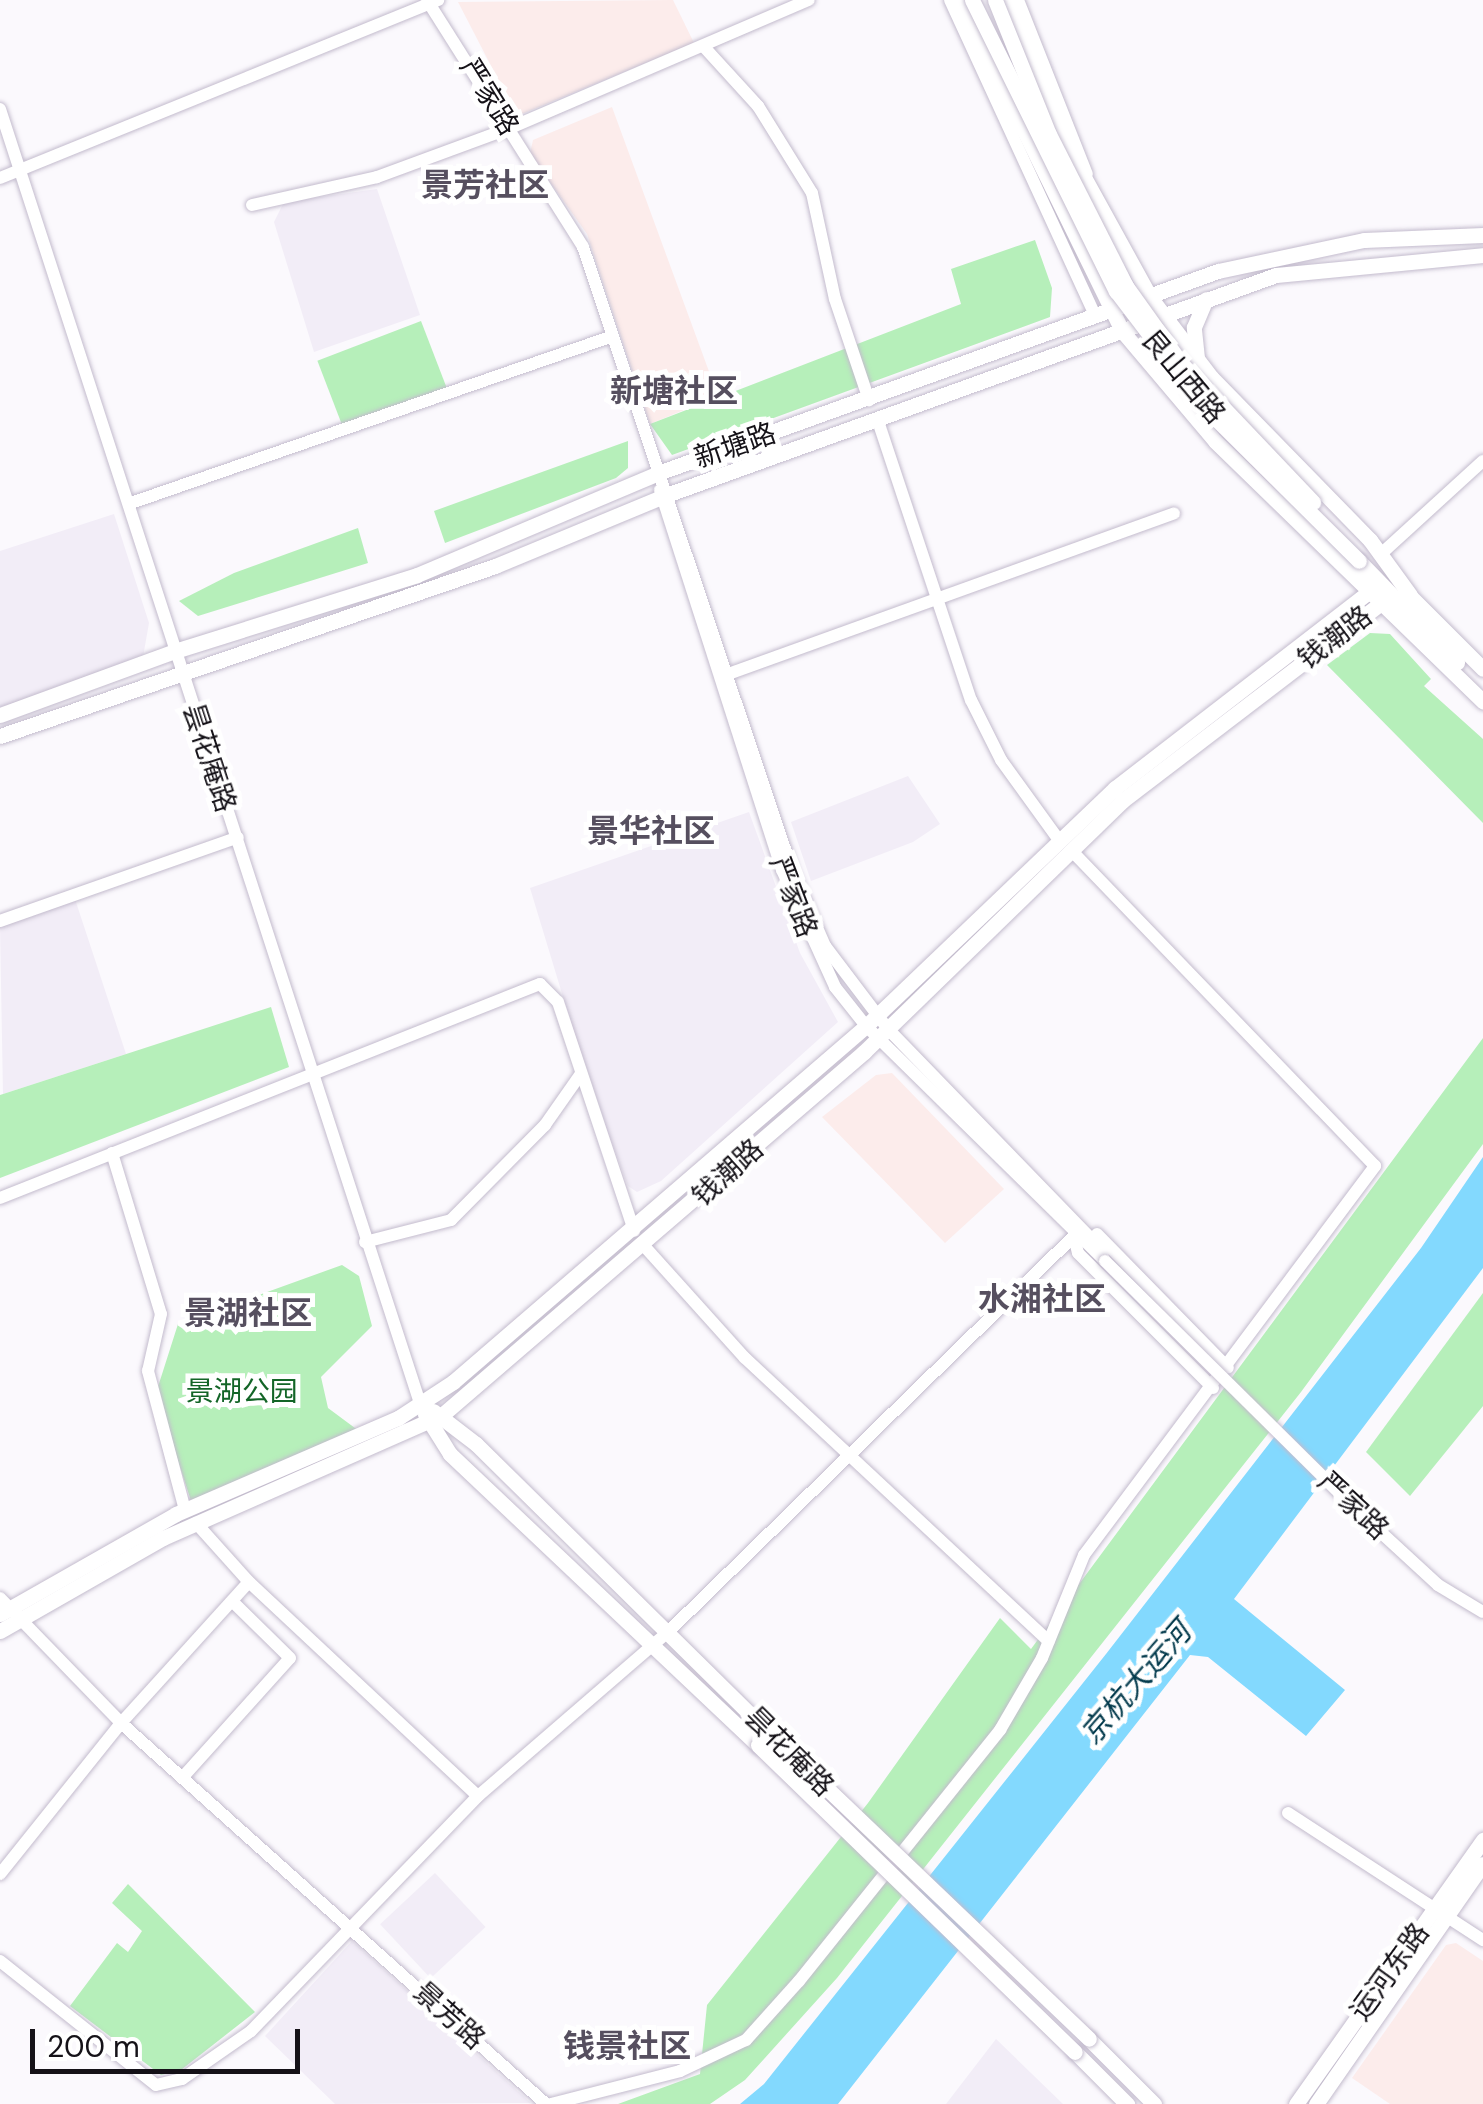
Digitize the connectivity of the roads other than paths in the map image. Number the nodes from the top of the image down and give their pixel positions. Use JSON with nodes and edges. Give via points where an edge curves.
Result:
{"nodes":[{"id":1,"x":809,"y":0,"type":"edge"},
{"id":2,"x":950,"y":0,"type":"edge"},
{"id":3,"x":960,"y":0,"type":"edge"},
{"id":4,"x":972,"y":0,"type":"edge"},
{"id":5,"x":995,"y":0,"type":"edge"},
{"id":6,"x":1008,"y":0,"type":"edge"},
{"id":7,"x":1018,"y":0,"type":"edge"},
{"id":8,"x":432,"y":1,"type":"edge"},
{"id":9,"x":705,"y":48,"type":"junction"},
{"id":10,"x":0,"y":110,"type":"edge"},
{"id":11,"x":510,"y":128,"type":"junction"},
{"id":12,"x":23,"y":171,"type":"junction"},
{"id":13,"x":0,"y":178,"type":"edge"},
{"id":14,"x":1092,"y":191,"type":"junction"},
{"id":15,"x":252,"y":204,"type":"dead end"},
{"id":16,"x":1483,"y":236,"type":"edge"},
{"id":17,"x":1483,"y":255,"type":"edge"},
{"id":18,"x":1150,"y":296,"type":"junction"},
{"id":19,"x":1206,"y":300,"type":"junction"},
{"id":20,"x":1103,"y":314,"type":"junction"},
{"id":21,"x":1163,"y":316,"type":"junction"},
{"id":22,"x":1123,"y":332,"type":"junction"},
{"id":23,"x":613,"y":336,"type":"junction"},
{"id":24,"x":1198,"y":362,"type":"junction"},
{"id":25,"x":869,"y":400,"type":"junction"},
{"id":26,"x":878,"y":421,"type":"junction"},
{"id":27,"x":1483,"y":461,"type":"edge"},
{"id":28,"x":658,"y":473,"type":"junction"},
{"id":29,"x":665,"y":496,"type":"junction"},
{"id":30,"x":131,"y":503,"type":"junction"},
{"id":31,"x":1174,"y":513,"type":"dead end"},
{"id":32,"x":1368,"y":556,"type":"junction"},
{"id":33,"x":1375,"y":597,"type":"junction"},
{"id":34,"x":937,"y":598,"type":"junction"},
{"id":35,"x":178,"y":650,"type":"junction"},
{"id":36,"x":1483,"y":669,"type":"edge"},
{"id":37,"x":180,"y":670,"type":"junction"},
{"id":38,"x":728,"y":674,"type":"junction"},
{"id":39,"x":1483,"y":690,"type":"edge"},
{"id":40,"x":1483,"y":702,"type":"edge"},
{"id":41,"x":0,"y":715,"type":"edge"},
{"id":42,"x":0,"y":736,"type":"edge"},
{"id":43,"x":238,"y":837,"type":"junction"},
{"id":44,"x":1065,"y":845,"type":"junction"},
{"id":45,"x":0,"y":921,"type":"edge"},
{"id":46,"x":878,"y":1026,"type":"junction"},
{"id":47,"x":313,"y":1073,"type":"junction"},
{"id":48,"x":580,"y":1075,"type":"junction"},
{"id":49,"x":112,"y":1153,"type":"junction"},
{"id":50,"x":0,"y":1198,"type":"edge"},
{"id":51,"x":1068,"y":1214,"type":"junction"},
{"id":52,"x":634,"y":1230,"type":"junction"},
{"id":53,"x":1074,"y":1236,"type":"junction"},
{"id":54,"x":365,"y":1242,"type":"junction"},
{"id":55,"x":644,"y":1247,"type":"junction"},
{"id":56,"x":1106,"y":1262,"type":"junction"},
{"id":57,"x":1228,"y":1368,"type":"junction"},
{"id":58,"x":1213,"y":1388,"type":"junction"},
{"id":59,"x":420,"y":1406,"type":"junction"},
{"id":60,"x":436,"y":1419,"type":"junction"},
{"id":61,"x":854,"y":1455,"type":"junction"},
{"id":62,"x":186,"y":1510,"type":"junction"},
{"id":63,"x":196,"y":1523,"type":"junction"},
{"id":64,"x":249,"y":1582,"type":"junction"},
{"id":65,"x":232,"y":1600,"type":"junction"},
{"id":66,"x":7,"y":1611,"type":"edge"},
{"id":67,"x":1483,"y":1612,"type":"edge"},
{"id":68,"x":0,"y":1631,"type":"edge"},
{"id":69,"x":668,"y":1632,"type":"junction"},
{"id":70,"x":1048,"y":1641,"type":"junction"},
{"id":71,"x":654,"y":1643,"type":"junction"},
{"id":72,"x":121,"y":1724,"type":"junction"},
{"id":73,"x":764,"y":1740,"type":"junction"},
{"id":74,"x":182,"y":1778,"type":"junction"},
{"id":75,"x":478,"y":1796,"type":"junction"},
{"id":76,"x":1288,"y":1813,"type":"dead end"},
{"id":77,"x":1483,"y":1840,"type":"edge"},
{"id":78,"x":1483,"y":1864,"type":"edge"},
{"id":79,"x":0,"y":1874,"type":"edge"},
{"id":80,"x":1441,"y":1912,"type":"junction"},
{"id":81,"x":352,"y":1928,"type":"junction"},
{"id":82,"x":1483,"y":1940,"type":"edge"},
{"id":83,"x":0,"y":1961,"type":"edge"},
{"id":84,"x":549,"y":2104,"type":"edge"},
{"id":85,"x":1127,"y":2104,"type":"edge"},
{"id":86,"x":1154,"y":2104,"type":"edge"},
{"id":87,"x":1296,"y":2104,"type":"edge"},
{"id":88,"x":1316,"y":2104,"type":"edge"}],
"edges":[{"from":1,"to":9,"type":"street"},
{"from":2,"to":20,"type":"street"},
{"from":3,"to":20,"type":"main road","name":"艮山西路"},
{"from":4,"to":32,"type":"main road","name":"艮山西路","bridge":true,"via":[[1116,290],[1206,410]]},
{"from":5,"to":32,"type":"main road","name":"艮山西路","bridge":true,"via":[[1090,224],[1145,314],[1224,410]]},
{"from":6,"to":14,"type":"main road","name":"艮山西路"},
{"from":7,"to":14,"type":"street"},
{"from":8,"to":11,"type":"street","name":"严家路"},
{"from":8,"to":12,"type":"street"},
{"from":9,"to":11,"type":"street"},
{"from":9,"to":25,"type":"street","via":[[777,132],[812,193],[835,299]]},
{"from":10,"to":12,"type":"street","name":"昙花庵路"},
{"from":11,"to":15,"type":"street","via":[[376,177]]},
{"from":11,"to":23,"type":"street","name":"严家路","via":[[583,246]]},
{"from":12,"to":13,"type":"street"},
{"from":12,"to":30,"type":"street","name":"昙花庵路"},
{"from":14,"to":18,"type":"main road","name":"艮山西路"},
{"from":16,"to":18,"type":"main road","name":"新塘路","via":[[1364,240],[1282,253]]},
{"from":17,"to":19,"type":"main road","name":"新塘路","via":[[1276,275]]},
{"from":18,"to":20,"type":"main road","name":"新塘路"},
{"from":18,"to":21,"type":"main road","name":"艮山西路"},
{"from":19,"to":21,"type":"main road","name":"新塘路"},
{"from":19,"to":24,"type":"main road","via":[[1194,327]]},
{"from":20,"to":22,"type":"main road","name":"艮山西路"},
{"from":20,"to":25,"type":"main road","name":"新塘路"},
{"from":21,"to":22,"type":"main road","name":"新塘路"},
{"from":21,"to":24,"type":"main road","name":"艮山西路"},
{"from":22,"to":26,"type":"main road","name":"新塘路"},
{"from":22,"to":33,"type":"main road","name":"艮山西路","via":[[1216,440]]},
{"from":23,"to":28,"type":"street","name":"严家路"},
{"from":23,"to":30,"type":"street"},
{"from":24,"to":32,"type":"main road","name":"艮山西路"},
{"from":25,"to":28,"type":"main road","name":"新塘路"},
{"from":26,"to":29,"type":"main road","name":"新塘路"},
{"from":26,"to":34,"type":"street"},
{"from":27,"to":32,"type":"street"},
{"from":28,"to":29,"type":"street","name":"严家路"},
{"from":28,"to":35,"type":"main road","name":"新塘路","via":[[417,575]]},
{"from":29,"to":37,"type":"main road","name":"新塘路","via":[[495,566]]},
{"from":29,"to":38,"type":"street","name":"严家路"},
{"from":29,"to":46,"type":"street","name":"严家路","via":[[795,907],[835,987]]},
{"from":30,"to":35,"type":"street","name":"昙花庵路"},
{"from":31,"to":34,"type":"street"},
{"from":32,"to":36,"type":"main road","name":"艮山西路"},
{"from":32,"to":39,"type":"main road","name":"艮山西路"},
{"from":33,"to":40,"type":"main road","name":"艮山西路"},
{"from":33,"to":44,"type":"main road","name":"钱潮路","via":[[1115,788]]},
{"from":34,"to":38,"type":"street"},
{"from":34,"to":44,"type":"street","via":[[989,739]]},
{"from":35,"to":37,"type":"street","name":"昙花庵路"},
{"from":35,"to":41,"type":"main road","name":"新塘路"},
{"from":37,"to":42,"type":"main road","name":"新塘路"},
{"from":37,"to":43,"type":"street","name":"昙花庵路"},
{"from":38,"to":46,"type":"street","name":"严家路","via":[[803,899]]},
{"from":43,"to":45,"type":"street"},
{"from":43,"to":47,"type":"street","name":"昙花庵路"},
{"from":44,"to":46,"type":"main road","name":"钱潮路"},
{"from":44,"to":57,"type":"street","via":[[1376,1166]]},
{"from":46,"to":51,"type":"street","name":"严家路"},
{"from":46,"to":52,"type":"main road","name":"钱潮路"},
{"from":46,"to":53,"type":"street","name":"严家路"},
{"from":46,"to":55,"type":"main road","name":"钱潮路"},
{"from":47,"to":48,"type":"street","via":[[540,984],[558,1002]]},
{"from":47,"to":49,"type":"street"},
{"from":47,"to":54,"type":"street","name":"昙花庵路"},
{"from":48,"to":52,"type":"street"},
{"from":48,"to":54,"type":"street","via":[[544,1125],[451,1220]]},
{"from":49,"to":50,"type":"street"},
{"from":49,"to":62,"type":"street","via":[[162,1314],[148,1371]]},
{"from":51,"to":56,"type":"street","name":"严家路"},
{"from":51,"to":57,"type":"street","name":"严家路","via":[[1084,1220]]},
{"from":52,"to":59,"type":"main road","name":"钱潮路"},
{"from":53,"to":56,"type":"street","name":"严家路"},
{"from":53,"to":58,"type":"street","name":"严家路","via":[[1078,1253]]},
{"from":53,"to":61,"type":"street"},
{"from":54,"to":59,"type":"street","name":"昙花庵路"},
{"from":55,"to":60,"type":"main road","name":"钱潮路"},
{"from":55,"to":61,"type":"street","via":[[745,1358]]},
{"from":56,"to":67,"type":"street","name":"严家路","bridge":true,"via":[[1362,1515],[1438,1585]]},
{"from":57,"to":58,"type":"street"},
{"from":58,"to":70,"type":"street","via":[[1084,1555]]},
{"from":59,"to":60,"type":"main road","name":"昙花庵路"},
{"from":59,"to":62,"type":"main road","name":"钱潮路"},
{"from":60,"to":63,"type":"main road","name":"钱潮路"},
{"from":60,"to":69,"type":"main road","name":"昙花庵路"},
{"from":60,"to":71,"type":"main road","name":"昙花庵路","via":[[450,1454]]},
{"from":61,"to":69,"type":"street"},
{"from":61,"to":70,"type":"street"},
{"from":62,"to":66,"type":"main road","name":"钱潮路"},
{"from":63,"to":64,"type":"street"},
{"from":63,"to":66,"type":"main road","name":"钱潮路"},
{"from":64,"to":65,"type":"street"},
{"from":64,"to":75,"type":"street"},
{"from":65,"to":72,"type":"street"},
{"from":65,"to":74,"type":"street","via":[[290,1658]]},
{"from":66,"to":68,"type":"main road","name":"钱潮路"},
{"from":66,"to":72,"type":"street","name":"景芳路"},
{"from":69,"to":71,"type":"street"},
{"from":69,"to":73,"type":"main road","name":"昙花庵路"},
{"from":70,"to":84,"type":"street","via":[[1000,1730],[746,2040],[680,2071]]},
{"from":71,"to":73,"type":"main road","name":"昙花庵路"},
{"from":71,"to":75,"type":"street"},
{"from":72,"to":74,"type":"street","name":"景芳路"},
{"from":72,"to":79,"type":"street"},
{"from":73,"to":85,"type":"main road","name":"昙花庵路","bridge":true},
{"from":73,"to":86,"type":"main road","name":"昙花庵路","bridge":true},
{"from":74,"to":81,"type":"street","name":"景芳路"},
{"from":75,"to":81,"type":"street"},
{"from":76,"to":80,"type":"street"},
{"from":77,"to":80,"type":"main road","name":"运河东路"},
{"from":78,"to":80,"type":"main road","name":"运河东路"},
{"from":80,"to":82,"type":"street"},
{"from":80,"to":87,"type":"main road","name":"运河东路"},
{"from":80,"to":88,"type":"main road","name":"运河东路"},
{"from":81,"to":83,"type":"street","via":[[251,2030],[182,2079],[156,2085]]},
{"from":81,"to":84,"type":"street","name":"景芳路"}]}
